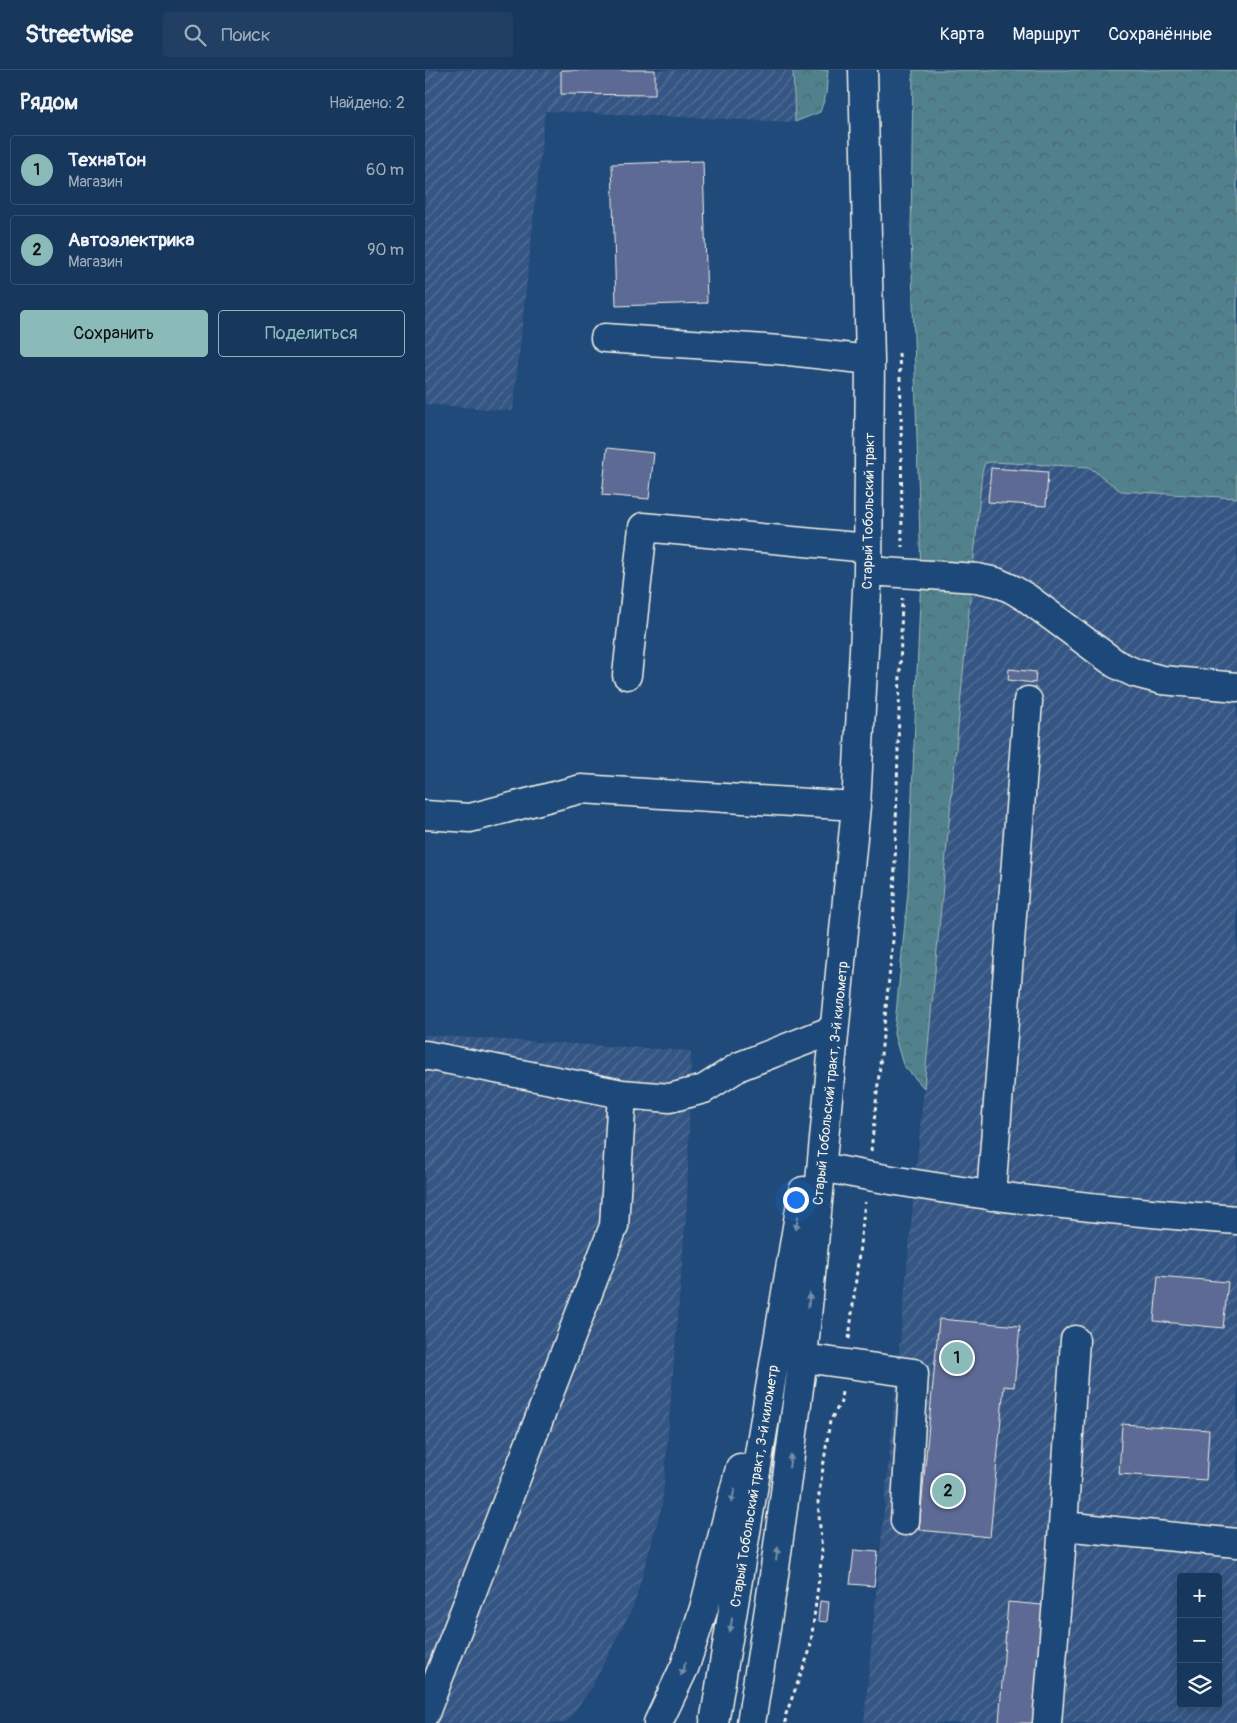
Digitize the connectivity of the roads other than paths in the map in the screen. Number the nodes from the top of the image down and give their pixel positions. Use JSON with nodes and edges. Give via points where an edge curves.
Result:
{"nodes":[{"id":1,"x":863,"y":70,"type":"edge"},
{"id":2,"x":605,"y":338,"type":"dead end"},
{"id":3,"x":870,"y":360,"type":"junction"},
{"id":4,"x":868,"y":559,"type":"junction"},
{"id":5,"x":627,"y":675,"type":"dead end"},
{"id":6,"x":1237,"y":687,"type":"edge"},
{"id":7,"x":1028,"y":701,"type":"dead end"},
{"id":8,"x":857,"y":806,"type":"junction"},
{"id":9,"x":425,"y":815,"type":"edge"},
{"id":10,"x":843,"y":951,"type":"junction"},
{"id":11,"x":829,"y":1031,"type":"junction"},
{"id":12,"x":425,"y":1055,"type":"edge"},
{"id":13,"x":622,"y":1094,"type":"junction"},
{"id":14,"x":822,"y":1167,"type":"junction"},
{"id":15,"x":991,"y":1196,"type":"junction"},
{"id":16,"x":1237,"y":1220,"type":"edge"},
{"id":17,"x":788,"y":1280,"type":"junction"},
{"id":18,"x":1075,"y":1340,"type":"dead end"},
{"id":19,"x":803,"y":1358,"type":"junction"},
{"id":20,"x":905,"y":1521,"type":"dead end"},
{"id":21,"x":1063,"y":1526,"type":"junction"},
{"id":22,"x":1237,"y":1543,"type":"edge"},
{"id":23,"x":773,"y":1582,"type":"junction"},
{"id":24,"x":425,"y":1714,"type":"edge"},
{"id":25,"x":658,"y":1723,"type":"edge"},
{"id":26,"x":714,"y":1723,"type":"edge"},
{"id":27,"x":751,"y":1723,"type":"edge"},
{"id":28,"x":770,"y":1723,"type":"edge"},
{"id":29,"x":1047,"y":1723,"type":"edge"}],
"edges":[{"from":1,"to":3,"type":"street","name":"Старый Тобольский тракт"},
{"from":2,"to":3,"type":"street","via":[[780,350]]},
{"from":3,"to":4,"type":"street","name":"Старый Тобольский тракт"},
{"from":4,"to":5,"type":"street","via":[[643,527]]},
{"from":4,"to":6,"type":"street","via":[[996,582],[1027,598],[1116,664],[1135,673],[1162,680]]},
{"from":4,"to":8,"type":"street","name":"Старый Тобольский тракт"},
{"from":7,"to":15,"type":"street"},
{"from":8,"to":9,"type":"street","via":[[581,789],[470,818]]},
{"from":8,"to":10,"type":"street","name":"Старый Тобольский тракт"},
{"from":10,"to":11,"type":"street","name":"Старый Тобольский тракт, 3-й километр"},
{"from":10,"to":14,"type":"street","name":"Старый Тобольский тракт, 3-й километр"},
{"from":11,"to":13,"type":"street","via":[[739,1066],[704,1089],[670,1098]]},
{"from":11,"to":17,"type":"street","name":"Старый Тобольский тракт, 3-й километр","one_way":true},
{"from":12,"to":13,"type":"street"},
{"from":13,"to":24,"type":"street","via":[[614,1226]]},
{"from":14,"to":15,"type":"street"},
{"from":19,"to":14,"type":"street","name":"Старый Тобольский тракт, 3-й километр","one_way":true},
{"from":15,"to":16,"type":"street"},
{"from":17,"to":25,"type":"street","one_way":true,"via":[[704,1608],[685,1666]]},
{"from":17,"to":26,"type":"street","name":"Старый Тобольский тракт, 3-й километр","one_way":true},
{"from":18,"to":21,"type":"street"},
{"from":19,"to":20,"type":"street","via":[[914,1373]]},
{"from":23,"to":19,"type":"street","name":"Старый Тобольский тракт, 3-й километр","one_way":true},
{"from":21,"to":22,"type":"street"},
{"from":21,"to":29,"type":"street"},
{"from":23,"to":27,"type":"street","name":"Старый Тобольский тракт, 3-й километр"},
{"from":23,"to":28,"type":"street"}]}
